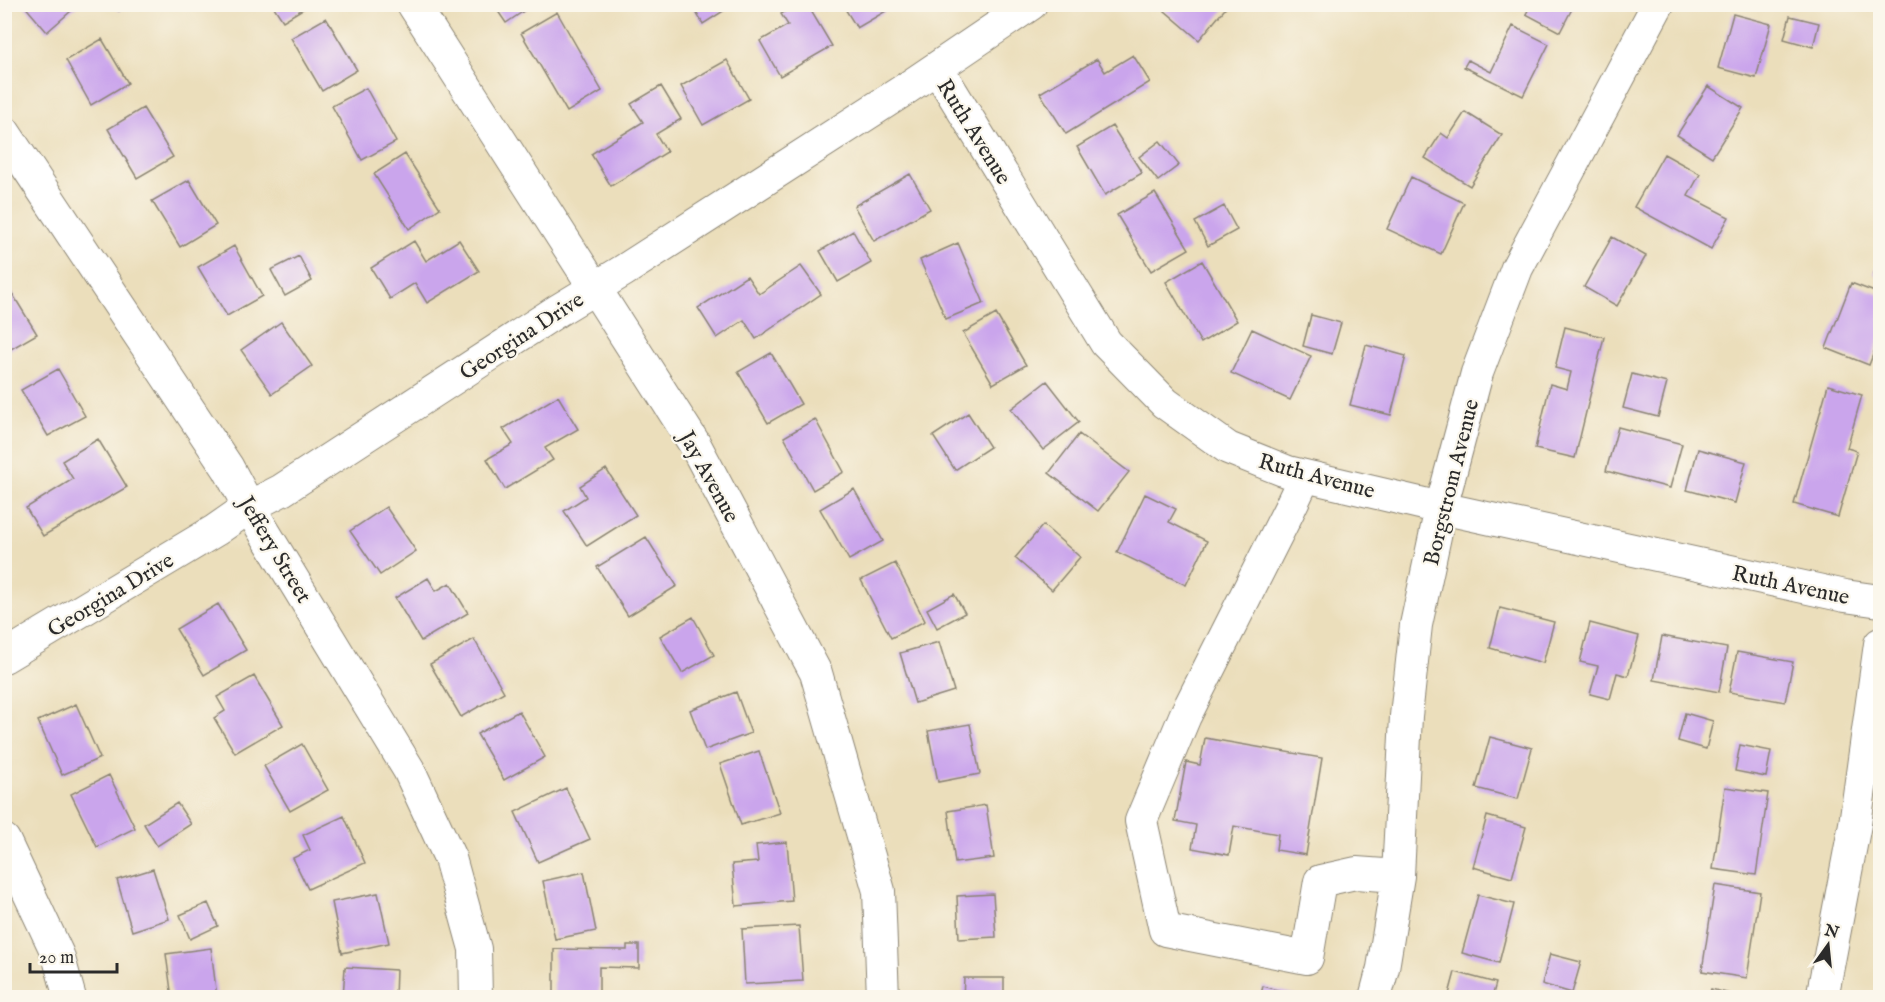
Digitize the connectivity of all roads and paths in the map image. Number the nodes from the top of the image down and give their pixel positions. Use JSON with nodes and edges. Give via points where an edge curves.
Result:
{"nodes":[{"id":1,"x":414,"y":4,"type":"edge"},
{"id":2,"x":1031,"y":4,"type":"edge"},
{"id":3,"x":1658,"y":4,"type":"edge"},
{"id":4,"x":937,"y":68,"type":"junction"},
{"id":5,"x":4,"y":132,"type":"edge"},
{"id":6,"x":595,"y":287,"type":"junction"},
{"id":7,"x":1305,"y":476,"type":"junction"},
{"id":8,"x":249,"y":507,"type":"junction"},
{"id":9,"x":1441,"y":507,"type":"junction"},
{"id":10,"x":1881,"y":601,"type":"edge"},
{"id":11,"x":1881,"y":644,"type":"edge"},
{"id":12,"x":4,"y":657,"type":"edge"},
{"id":13,"x":4,"y":840,"type":"edge"},
{"id":14,"x":1398,"y":876,"type":"junction"},
{"id":15,"x":70,"y":998,"type":"edge"},
{"id":16,"x":476,"y":998,"type":"edge"},
{"id":17,"x":883,"y":998,"type":"edge"},
{"id":18,"x":1375,"y":998,"type":"edge"},
{"id":19,"x":1822,"y":998,"type":"edge"}],
"edges":[{"from":1,"to":6,"type":"street","name":"Jay Avenue"},
{"from":2,"to":4,"type":"street","name":"Georgina Drive"},
{"from":3,"to":9,"type":"street","name":"Borgstrom Avenue","via":[[1517,267],[1478,373]]},
{"from":4,"to":6,"type":"street","name":"Georgina Drive"},
{"from":4,"to":7,"type":"street","name":"Ruth Avenue","via":[[1106,343],[1165,403],[1228,448]]},
{"from":5,"to":8,"type":"street","name":"Jeffery Street","via":[[228,468]]},
{"from":6,"to":8,"type":"street","name":"Georgina Drive","via":[[282,490]]},
{"from":6,"to":17,"type":"street","name":"Jay Avenue","via":[[694,443],[816,673],[879,891]]},
{"from":7,"to":9,"type":"street","name":"Ruth Avenue"},
{"from":7,"to":14,"type":"street","via":[[1185,716],[1141,822],[1150,866],[1165,930],[1307,958],[1320,881],[1356,873]]},
{"from":8,"to":12,"type":"street","name":"Georgina Drive"},
{"from":8,"to":16,"type":"street","name":"Jeffery Street","via":[[409,770],[446,848],[475,949]]},
{"from":9,"to":10,"type":"street","name":"Ruth Avenue"},
{"from":9,"to":14,"type":"street","name":"Borgstrom Avenue","via":[[1415,637],[1406,716]]},
{"from":11,"to":19,"type":"street","via":[[1855,824]]},
{"from":13,"to":15,"type":"street","via":[[58,955]]},
{"from":14,"to":18,"type":"street","name":"Borgstrom Avenue"}]}
